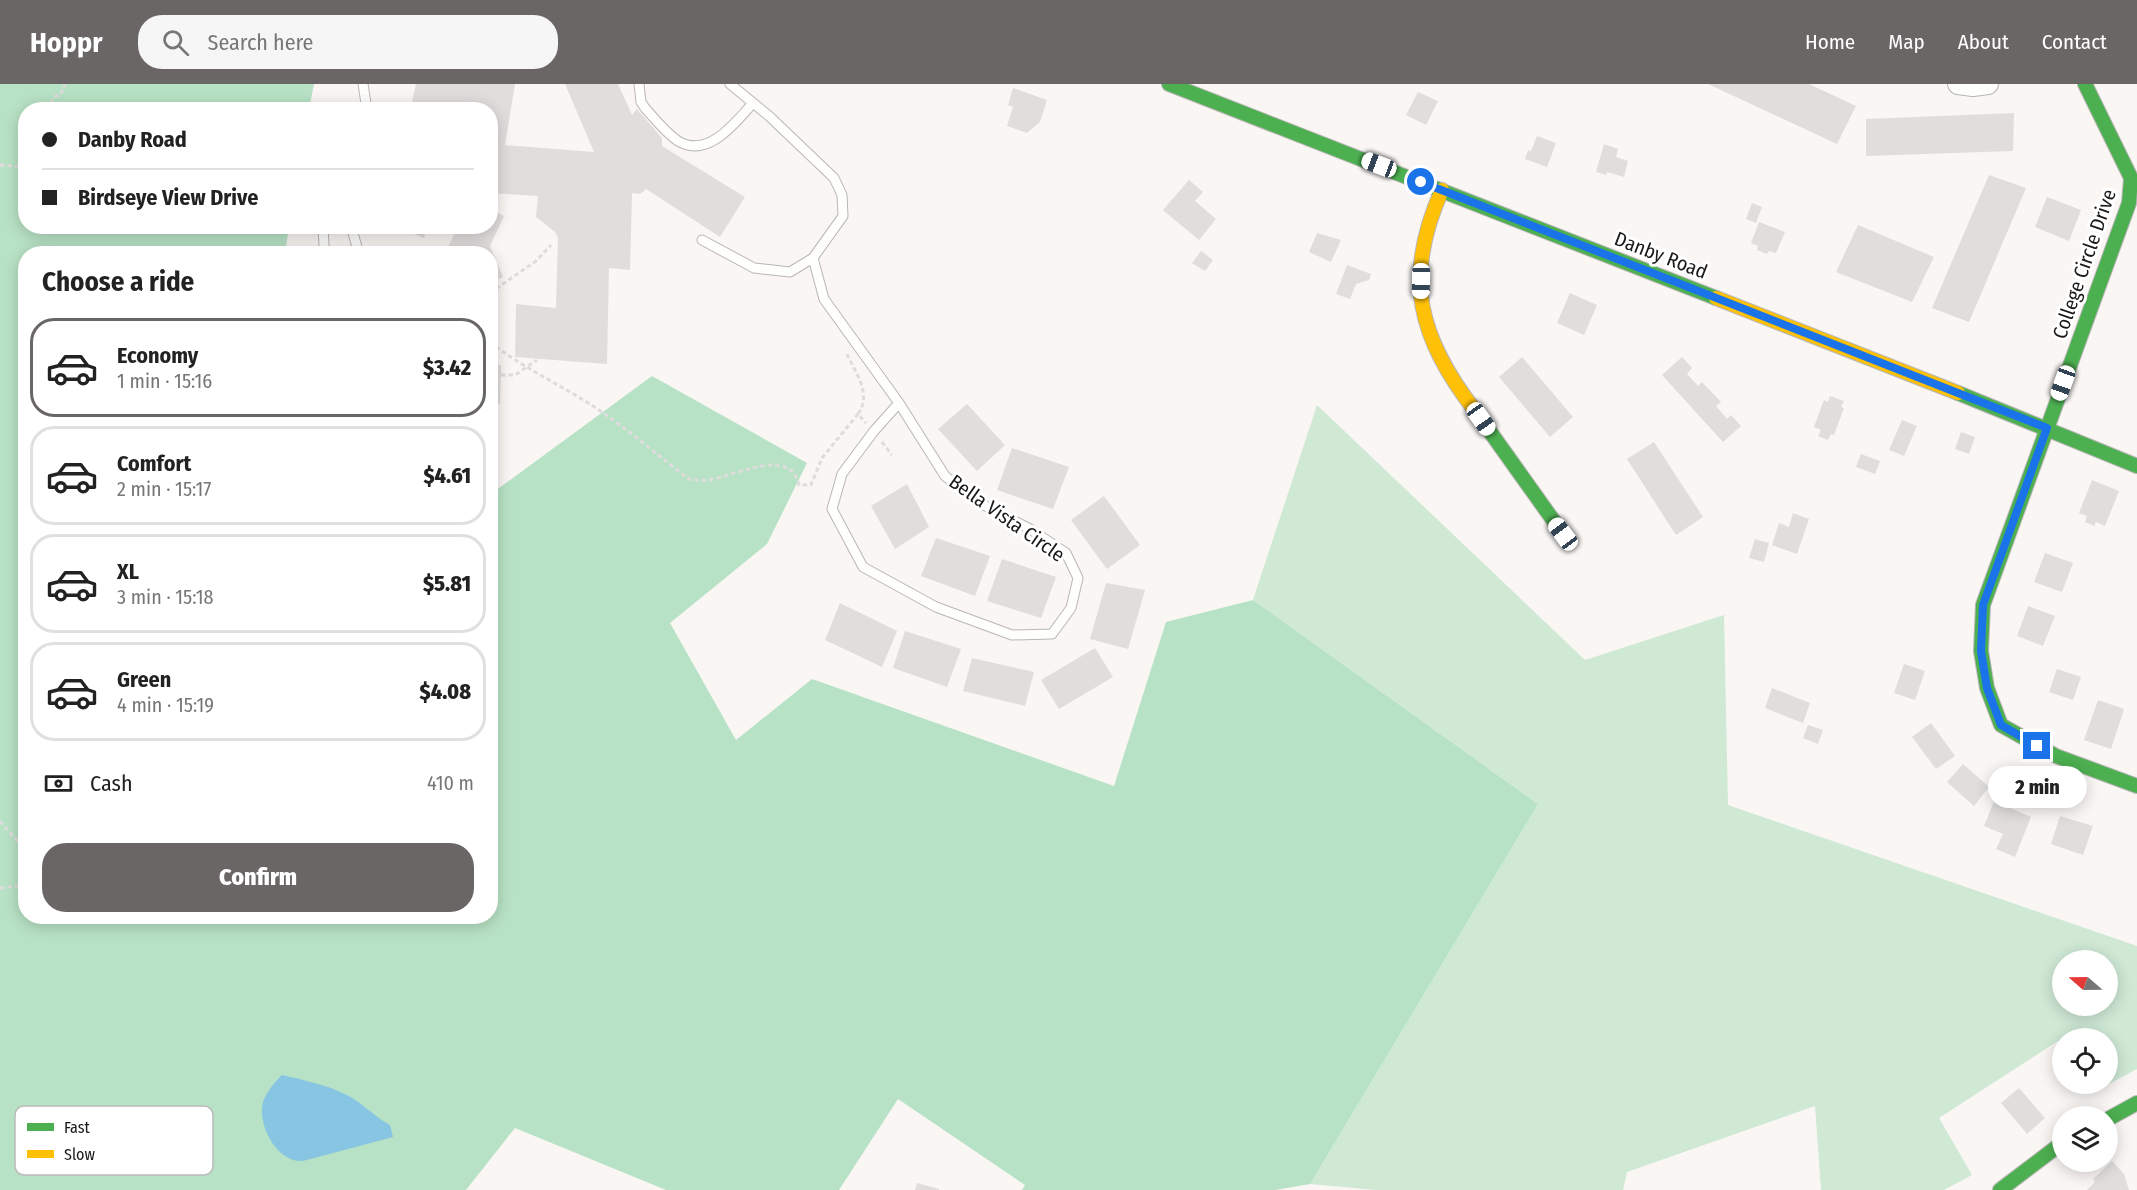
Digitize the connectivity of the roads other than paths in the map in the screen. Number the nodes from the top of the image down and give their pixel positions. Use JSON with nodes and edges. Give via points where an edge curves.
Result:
{"nodes":[{"id":1,"x":363,"y":84,"type":"edge"},
{"id":2,"x":639,"y":84,"type":"edge"},
{"id":3,"x":730,"y":84,"type":"edge"},
{"id":4,"x":1169,"y":84,"type":"edge"},
{"id":5,"x":1958,"y":84,"type":"edge"},
{"id":6,"x":1988,"y":84,"type":"edge"},
{"id":7,"x":2085,"y":84,"type":"edge"},
{"id":8,"x":366,"y":102,"type":"edge"},
{"id":9,"x":753,"y":103,"type":"junction"},
{"id":10,"x":1442,"y":190,"type":"junction"},
{"id":11,"x":702,"y":240,"type":"dead end"},
{"id":12,"x":813,"y":258,"type":"junction"},
{"id":13,"x":899,"y":403,"type":"junction"},
{"id":14,"x":2047,"y":428,"type":"junction"},
{"id":15,"x":2136,"y":464,"type":"edge"},
{"id":16,"x":1563,"y":534,"type":"dead end"},
{"id":17,"x":2137,"y":786,"type":"edge"},
{"id":18,"x":2137,"y":1103,"type":"edge"},
{"id":19,"x":2118,"y":1113,"type":"edge"},
{"id":20,"x":2052,"y":1151,"type":"edge"},
{"id":21,"x":2000,"y":1190,"type":"edge"}],
"edges":[{"from":1,"to":8,"type":"lane"},
{"from":2,"to":9,"type":"lane","via":[[645,108],[676,140],[690,147],[715,140]]},
{"from":3,"to":9,"type":"lane"},
{"from":4,"to":10,"type":"street","name":"Danby Road"},
{"from":5,"to":6,"type":"street"},
{"from":7,"to":14,"type":"street","name":"College Circle Drive","via":[[2132,178],[2129,203]]},
{"from":9,"to":12,"type":"lane","via":[[834,178],[842,195],[843,216]]},
{"from":10,"to":14,"type":"street","name":"Danby Road"},
{"from":10,"to":16,"type":"street","via":[[1429,219],[1421,268],[1422,303],[1432,342],[1449,373]]},
{"from":11,"to":12,"type":"lane","via":[[754,268],[790,272]]},
{"from":12,"to":13,"type":"lane","name":"Bella Vista Circle","via":[[825,299]]},
{"from":13,"to":13,"type":"lane","name":"Bella Vista Circle","via":[[945,476],[978,502],[1030,529],[1066,554],[1078,578],[1071,608],[1052,634],[1012,635],[936,607],[863,567],[832,509],[842,474]]},
{"from":14,"to":15,"type":"street","name":"Danby Road"},
{"from":14,"to":17,"type":"street","name":"College Circle Drive","via":[[1983,605],[1981,651],[1987,688],[2001,725],[2056,756]]},
{"from":18,"to":19,"type":"street"},
{"from":20,"to":21,"type":"street"}]}
